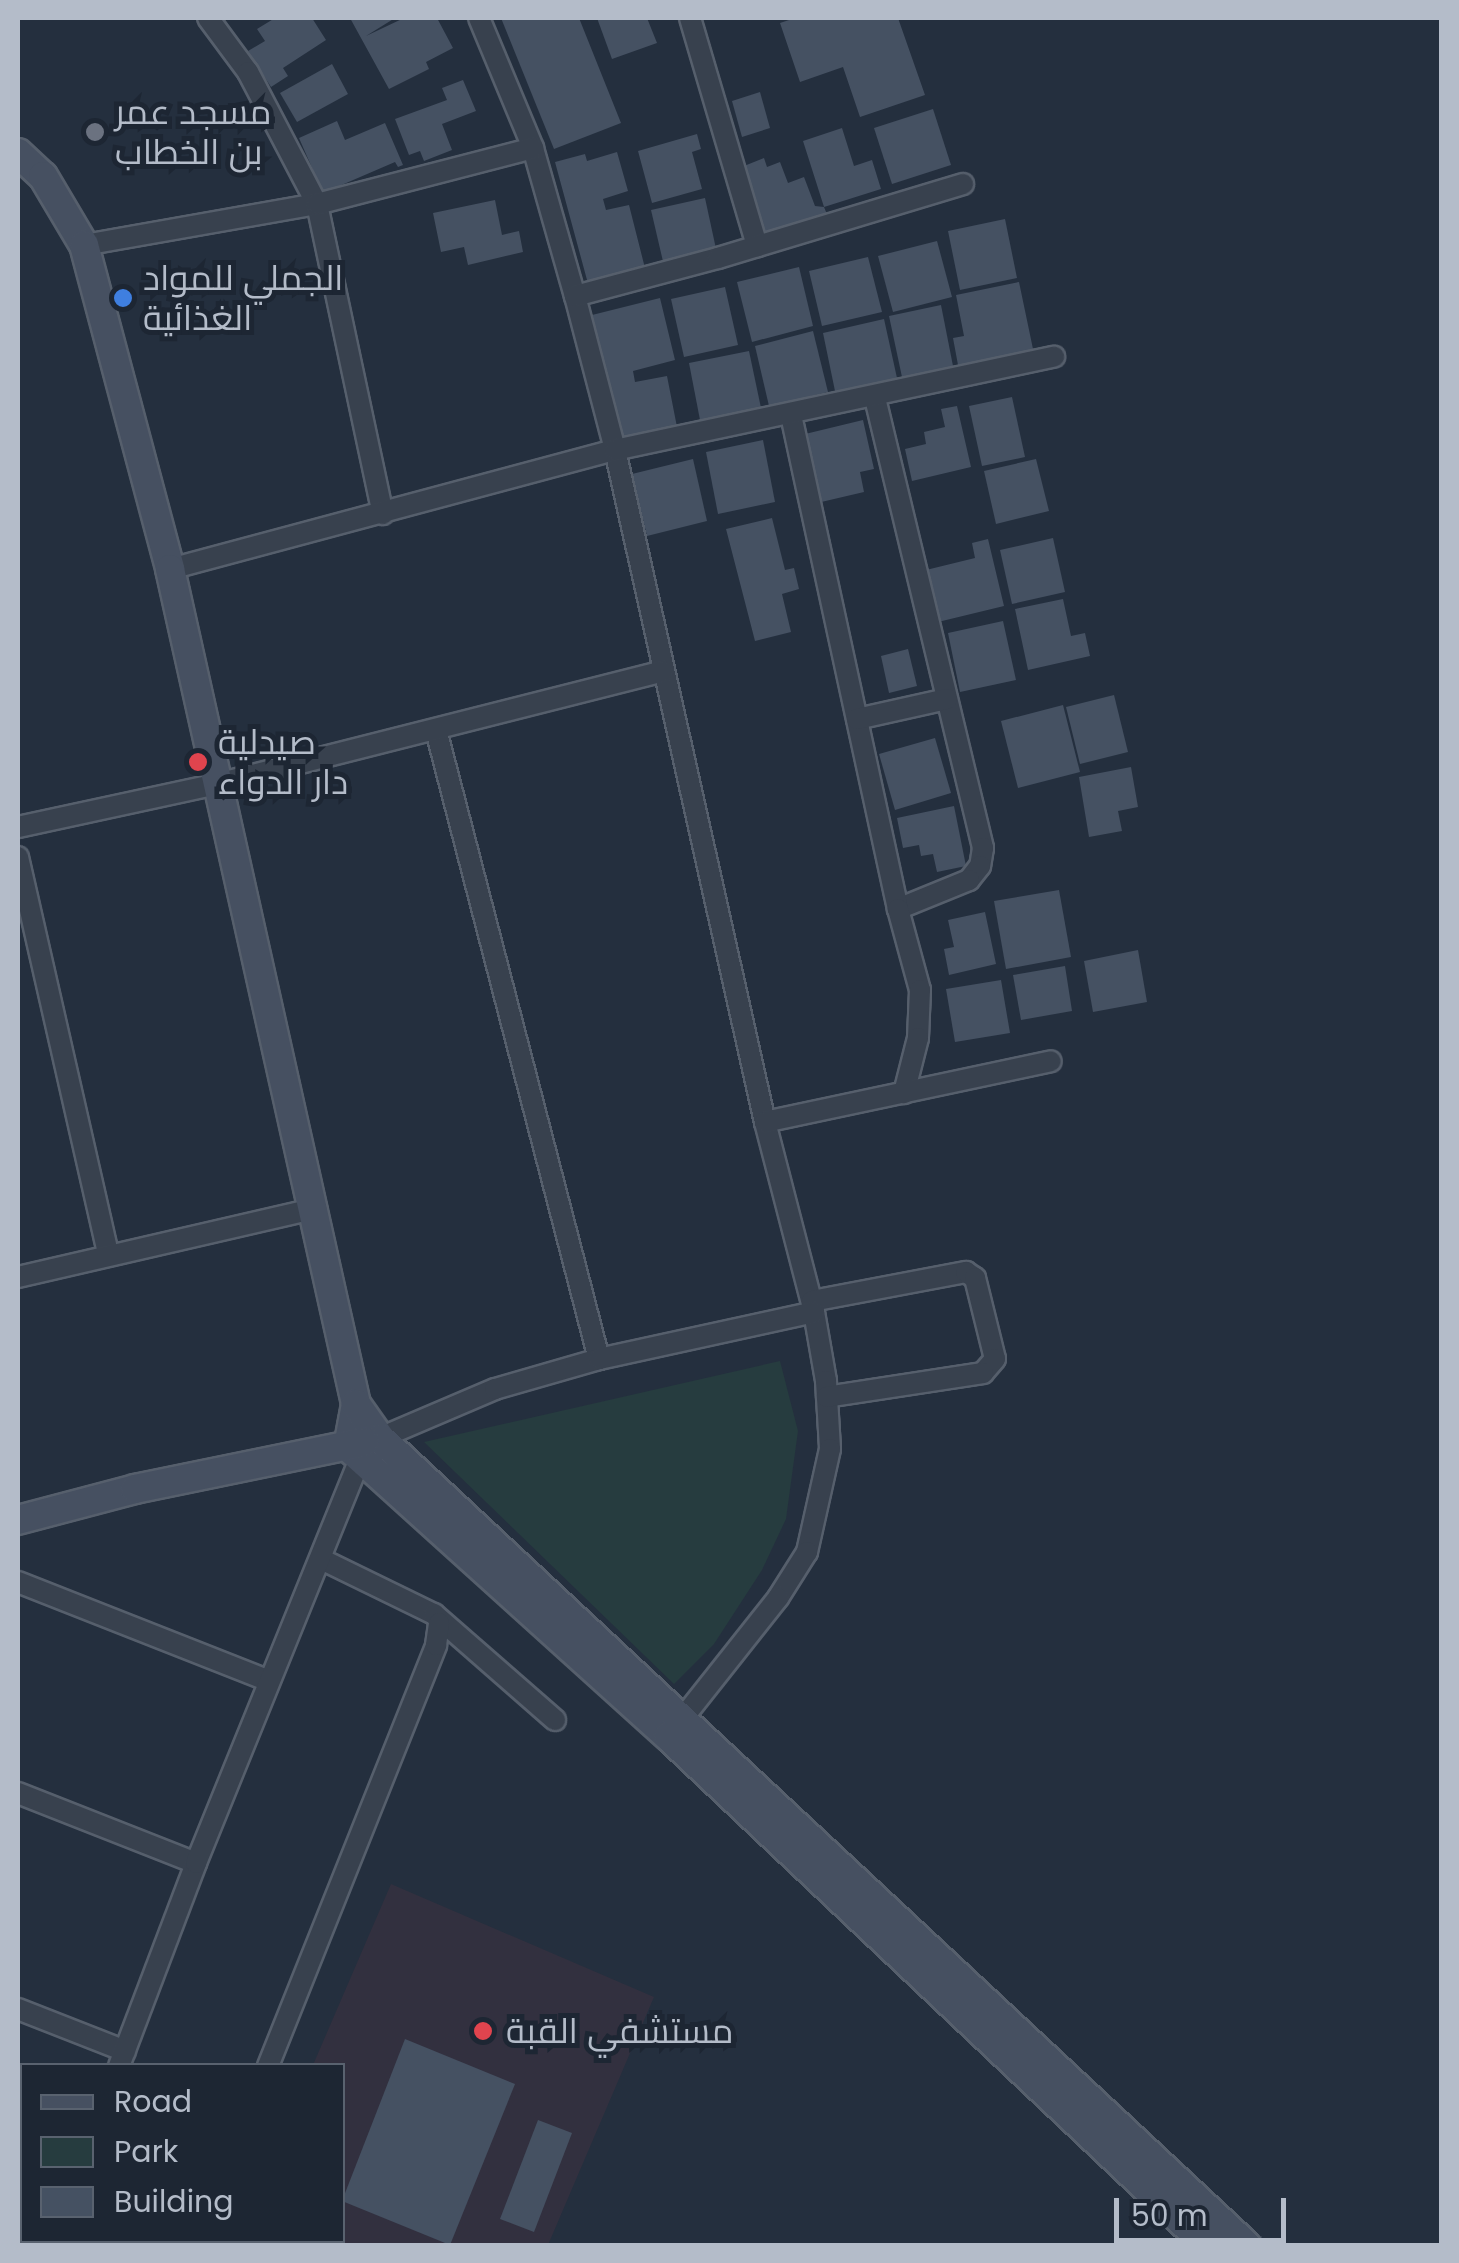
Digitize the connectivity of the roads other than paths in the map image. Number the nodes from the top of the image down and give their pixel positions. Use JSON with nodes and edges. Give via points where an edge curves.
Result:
{"nodes":[{"id":1,"x":208,"y":18,"type":"edge"},
{"id":2,"x":479,"y":18,"type":"edge"},
{"id":3,"x":690,"y":18,"type":"edge"},
{"id":4,"x":533,"y":148,"type":"junction"},
{"id":5,"x":18,"y":153,"type":"edge"},
{"id":6,"x":963,"y":184,"type":"dead end"},
{"id":7,"x":318,"y":204,"type":"junction"},
{"id":8,"x":84,"y":245,"type":"junction"},
{"id":9,"x":757,"y":246,"type":"junction"},
{"id":10,"x":575,"y":296,"type":"junction"},
{"id":11,"x":1054,"y":357,"type":"dead end"},
{"id":12,"x":875,"y":398,"type":"junction"},
{"id":13,"x":791,"y":414,"type":"junction"},
{"id":14,"x":614,"y":450,"type":"junction"},
{"id":15,"x":383,"y":514,"type":"junction"},
{"id":16,"x":170,"y":568,"type":"junction"},
{"id":17,"x":663,"y":671,"type":"junction"},
{"id":18,"x":947,"y":699,"type":"junction"},
{"id":19,"x":857,"y":720,"type":"junction"},
{"id":20,"x":436,"y":730,"type":"junction"},
{"id":21,"x":221,"y":782,"type":"junction"},
{"id":22,"x":18,"y":827,"type":"edge"},
{"id":23,"x":18,"y":856,"type":"edge"},
{"id":24,"x":898,"y":909,"type":"junction"},
{"id":25,"x":1050,"y":1061,"type":"dead end"},
{"id":26,"x":904,"y":1093,"type":"junction"},
{"id":27,"x":764,"y":1122,"type":"junction"},
{"id":28,"x":316,"y":1208,"type":"junction"},
{"id":29,"x":108,"y":1254,"type":"junction"},
{"id":30,"x":18,"y":1277,"type":"edge"},
{"id":31,"x":813,"y":1306,"type":"junction"},
{"id":32,"x":599,"y":1359,"type":"junction"},
{"id":33,"x":827,"y":1396,"type":"junction"},
{"id":34,"x":356,"y":1404,"type":"junction"},
{"id":35,"x":380,"y":1438,"type":"junction"},
{"id":36,"x":354,"y":1454,"type":"junction"},
{"id":37,"x":18,"y":1520,"type":"edge"},
{"id":38,"x":320,"y":1559,"type":"junction"},
{"id":39,"x":18,"y":1582,"type":"edge"},
{"id":40,"x":439,"y":1623,"type":"junction"},
{"id":41,"x":269,"y":1681,"type":"junction"},
{"id":42,"x":555,"y":1720,"type":"dead end"},
{"id":43,"x":675,"y":1728,"type":"junction"},
{"id":44,"x":18,"y":1793,"type":"edge"},
{"id":45,"x":196,"y":1863,"type":"junction"},
{"id":46,"x":18,"y":2009,"type":"edge"},
{"id":47,"x":122,"y":2058,"type":"edge"},
{"id":48,"x":269,"y":2063,"type":"edge"},
{"id":49,"x":1208,"y":2246,"type":"edge"},
{"id":50,"x":1247,"y":2246,"type":"edge"}],
"edges":[{"from":1,"to":7,"type":"street","via":[[248,72]]},
{"from":2,"to":4,"type":"street"},
{"from":3,"to":9,"type":"street"},
{"from":4,"to":7,"type":"street"},
{"from":4,"to":10,"type":"street"},
{"from":5,"to":8,"type":"main road","via":[[43,176]]},
{"from":6,"to":9,"type":"street"},
{"from":7,"to":8,"type":"street"},
{"from":7,"to":15,"type":"street"},
{"from":8,"to":16,"type":"main road"},
{"from":9,"to":10,"type":"street"},
{"from":10,"to":14,"type":"street"},
{"from":11,"to":12,"type":"street"},
{"from":12,"to":13,"type":"street"},
{"from":12,"to":18,"type":"street"},
{"from":13,"to":14,"type":"street"},
{"from":13,"to":19,"type":"street"},
{"from":14,"to":15,"type":"street"},
{"from":14,"to":17,"type":"street"},
{"from":15,"to":16,"type":"street"},
{"from":16,"to":21,"type":"main road"},
{"from":17,"to":20,"type":"street"},
{"from":17,"to":27,"type":"street"},
{"from":18,"to":19,"type":"street"},
{"from":18,"to":24,"type":"street","via":[[983,848],[980,866],[969,880]]},
{"from":19,"to":24,"type":"street"},
{"from":20,"to":21,"type":"street"},
{"from":20,"to":32,"type":"street"},
{"from":21,"to":22,"type":"street"},
{"from":21,"to":28,"type":"main road"},
{"from":23,"to":29,"type":"street"},
{"from":24,"to":26,"type":"street","via":[[920,990],[918,1038]]},
{"from":25,"to":26,"type":"street"},
{"from":26,"to":27,"type":"street"},
{"from":27,"to":31,"type":"street"},
{"from":28,"to":29,"type":"street"},
{"from":28,"to":34,"type":"main road"},
{"from":29,"to":30,"type":"street"},
{"from":31,"to":32,"type":"street"},
{"from":31,"to":33,"type":"street"},
{"from":31,"to":33,"type":"street","via":[[966,1272],[976,1278],[995,1359],[984,1373]]},
{"from":32,"to":35,"type":"street","via":[[495,1389]]},
{"from":33,"to":43,"type":"street","via":[[830,1449],[806,1552],[778,1598]]},
{"from":34,"to":35,"type":"main road"},
{"from":34,"to":36,"type":"main road"},
{"from":35,"to":36,"type":"main road"},
{"from":35,"to":43,"type":"main road"},
{"from":36,"to":37,"type":"main road","via":[[134,1488]]},
{"from":36,"to":38,"type":"street"},
{"from":36,"to":43,"type":"main road"},
{"from":38,"to":40,"type":"street","via":[[421,1607]]},
{"from":38,"to":41,"type":"street"},
{"from":39,"to":41,"type":"street"},
{"from":40,"to":42,"type":"street"},
{"from":40,"to":48,"type":"street","via":[[436,1645]]},
{"from":41,"to":45,"type":"street"},
{"from":43,"to":49,"type":"main road"},
{"from":43,"to":50,"type":"main road"},
{"from":44,"to":45,"type":"street"},
{"from":45,"to":47,"type":"street"},
{"from":46,"to":47,"type":"street"}]}
